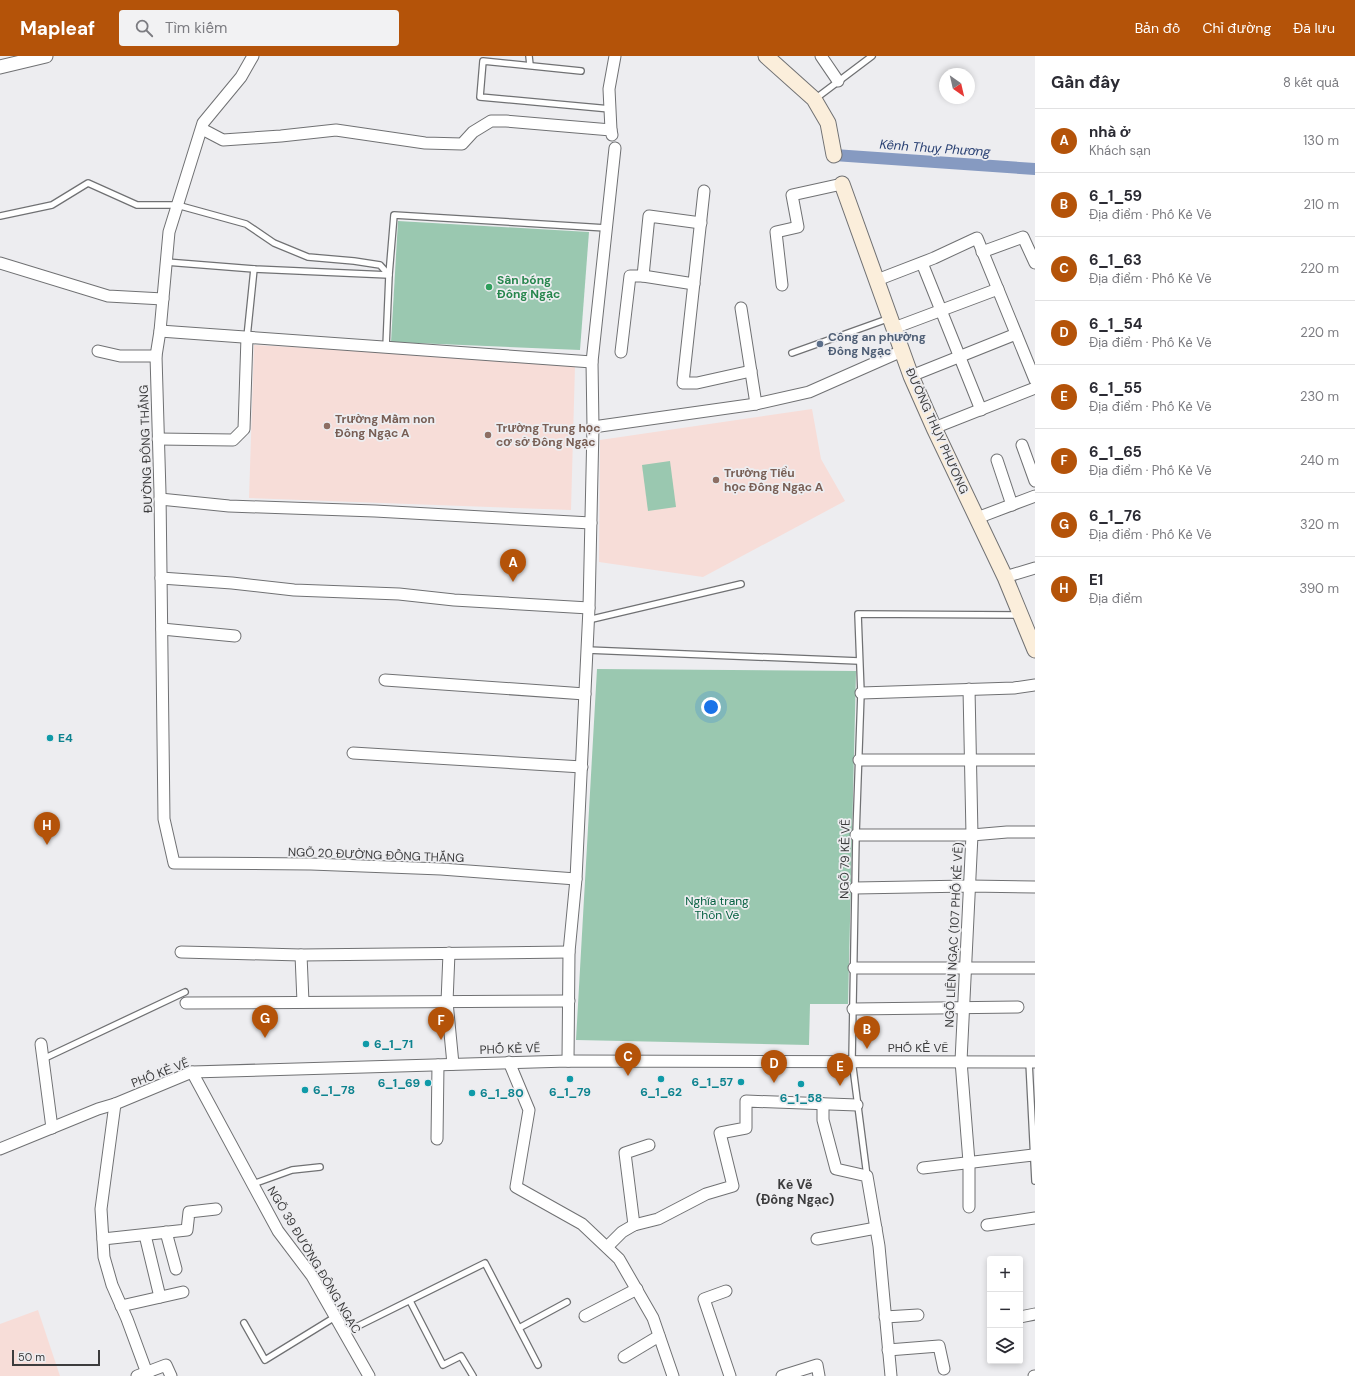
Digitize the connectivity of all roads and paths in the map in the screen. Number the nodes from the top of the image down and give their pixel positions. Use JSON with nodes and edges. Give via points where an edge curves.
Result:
{"nodes":[{"id":1,"x":46,"y":56,"type":"edge"},
{"id":2,"x":253,"y":56,"type":"edge"},
{"id":3,"x":529,"y":56,"type":"edge"},
{"id":4,"x":615,"y":56,"type":"edge"},
{"id":5,"x":766,"y":56,"type":"edge"},
{"id":6,"x":821,"y":56,"type":"edge"},
{"id":7,"x":872,"y":56,"type":"edge"},
{"id":8,"x":530,"y":65,"type":"junction"},
{"id":9,"x":0,"y":67,"type":"edge"},
{"id":10,"x":581,"y":71,"type":"dead end"},
{"id":11,"x":838,"y":81,"type":"junction"},
{"id":12,"x":814,"y":99,"type":"junction"},
{"id":13,"x":610,"y":109,"type":"junction"},
{"id":14,"x":202,"y":129,"type":"junction"},
{"id":15,"x":615,"y":148,"type":"dead end"},
{"id":16,"x":834,"y":155,"type":"dead end"},
{"id":17,"x":842,"y":184,"type":"joint"},
{"id":18,"x":704,"y":190,"type":"dead end"},
{"id":19,"x":177,"y":205,"type":"junction"},
{"id":20,"x":0,"y":216,"type":"edge"},
{"id":21,"x":701,"y":224,"type":"junction"},
{"id":22,"x":606,"y":228,"type":"junction"},
{"id":23,"x":1032,"y":248,"type":"edge"},
{"id":24,"x":982,"y":252,"type":"junction"},
{"id":25,"x":166,"y":262,"type":"junction"},
{"id":26,"x":922,"y":262,"type":"junction"},
{"id":27,"x":0,"y":263,"type":"edge"},
{"id":28,"x":1035,"y":263,"type":"edge"},
{"id":29,"x":254,"y":270,"type":"junction"},
{"id":30,"x":389,"y":275,"type":"junction"},
{"id":31,"x":643,"y":276,"type":"junction"},
{"id":32,"x":877,"y":280,"type":"junction"},
{"id":33,"x":694,"y":284,"type":"junction"},
{"id":34,"x":782,"y":284,"type":"dead end"},
{"id":35,"x":998,"y":289,"type":"junction"},
{"id":36,"x":163,"y":299,"type":"junction"},
{"id":37,"x":741,"y":308,"type":"dead end"},
{"id":38,"x":941,"y":310,"type":"junction"},
{"id":39,"x":892,"y":323,"type":"junction"},
{"id":40,"x":160,"y":331,"type":"junction"},
{"id":41,"x":1016,"y":334,"type":"junction"},
{"id":42,"x":247,"y":338,"type":"junction"},
{"id":43,"x":386,"y":347,"type":"junction"},
{"id":44,"x":98,"y":351,"type":"dead end"},
{"id":45,"x":902,"y":351,"type":"junction"},
{"id":46,"x":621,"y":352,"type":"dead end"},
{"id":47,"x":792,"y":353,"type":"dead end"},
{"id":48,"x":156,"y":356,"type":"junction"},
{"id":49,"x":961,"y":356,"type":"junction"},
{"id":50,"x":592,"y":362,"type":"junction"},
{"id":51,"x":751,"y":371,"type":"junction"},
{"id":52,"x":911,"y":376,"type":"junction"},
{"id":53,"x":1035,"y":380,"type":"edge"},
{"id":54,"x":1035,"y":388,"type":"edge"},
{"id":55,"x":756,"y":404,"type":"junction"},
{"id":56,"x":981,"y":410,"type":"junction"},
{"id":57,"x":593,"y":427,"type":"junction"},
{"id":58,"x":934,"y":428,"type":"junction"},
{"id":59,"x":158,"y":438,"type":"junction"},
{"id":60,"x":1022,"y":445,"type":"dead end"},
{"id":61,"x":997,"y":460,"type":"dead end"},
{"id":62,"x":1035,"y":481,"type":"edge"},
{"id":63,"x":1035,"y":496,"type":"edge"},
{"id":64,"x":160,"y":499,"type":"junction"},
{"id":65,"x":1012,"y":505,"type":"junction"},
{"id":66,"x":977,"y":518,"type":"junction"},
{"id":67,"x":591,"y":523,"type":"junction"},
{"id":68,"x":1035,"y":568,"type":"edge"},
{"id":69,"x":1004,"y":577,"type":"junction"},
{"id":70,"x":161,"y":578,"type":"junction"},
{"id":71,"x":741,"y":584,"type":"dead end"},
{"id":72,"x":589,"y":608,"type":"junction"},
{"id":73,"x":1020,"y":616,"type":"junction"},
{"id":74,"x":588,"y":620,"type":"junction"},
{"id":75,"x":162,"y":629,"type":"junction"},
{"id":76,"x":235,"y":636,"type":"dead end"},
{"id":77,"x":587,"y":650,"type":"junction"},
{"id":78,"x":1035,"y":650,"type":"edge"},
{"id":79,"x":859,"y":661,"type":"junction"},
{"id":80,"x":385,"y":680,"type":"dead end"},
{"id":81,"x":1035,"y":685,"type":"edge"},
{"id":82,"x":969,"y":689,"type":"junction"},
{"id":83,"x":585,"y":694,"type":"junction"},
{"id":84,"x":861,"y":694,"type":"junction"},
{"id":85,"x":354,"y":753,"type":"dead end"},
{"id":86,"x":970,"y":759,"type":"junction"},
{"id":87,"x":859,"y":760,"type":"junction"},
{"id":88,"x":1035,"y":760,"type":"edge"},
{"id":89,"x":582,"y":767,"type":"junction"},
{"id":90,"x":1035,"y":832,"type":"edge"},
{"id":91,"x":856,"y":835,"type":"junction"},
{"id":92,"x":972,"y":835,"type":"junction"},
{"id":93,"x":174,"y":863,"type":"joint"},
{"id":94,"x":576,"y":879,"type":"junction"},
{"id":95,"x":969,"y":886,"type":"junction"},
{"id":96,"x":1035,"y":887,"type":"edge"},
{"id":97,"x":855,"y":888,"type":"junction"},
{"id":98,"x":181,"y":952,"type":"dead end"},
{"id":99,"x":569,"y":952,"type":"junction"},
{"id":100,"x":449,"y":953,"type":"junction"},
{"id":101,"x":301,"y":955,"type":"junction"},
{"id":102,"x":854,"y":968,"type":"junction"},
{"id":103,"x":965,"y":968,"type":"junction"},
{"id":104,"x":1035,"y":968,"type":"edge"},
{"id":105,"x":185,"y":997,"type":"joint"},
{"id":106,"x":569,"y":1001,"type":"junction"},
{"id":107,"x":303,"y":1002,"type":"junction"},
{"id":108,"x":447,"y":1002,"type":"junction"},
{"id":109,"x":1018,"y":1007,"type":"dead end"},
{"id":110,"x":963,"y":1008,"type":"junction"},
{"id":111,"x":853,"y":1009,"type":"junction"},
{"id":112,"x":42,"y":1044,"type":"dead end"},
{"id":113,"x":43,"y":1059,"type":"junction"},
{"id":114,"x":852,"y":1060,"type":"junction"},
{"id":115,"x":568,"y":1061,"type":"junction"},
{"id":116,"x":961,"y":1061,"type":"junction"},
{"id":117,"x":509,"y":1062,"type":"junction"},
{"id":118,"x":1032,"y":1062,"type":"edge"},
{"id":119,"x":453,"y":1064,"type":"junction"},
{"id":120,"x":438,"y":1065,"type":"junction"},
{"id":121,"x":192,"y":1072,"type":"junction"},
{"id":122,"x":115,"y":1104,"type":"junction"},
{"id":123,"x":823,"y":1104,"type":"junction"},
{"id":124,"x":858,"y":1105,"type":"junction"},
{"id":125,"x":52,"y":1128,"type":"junction"},
{"id":126,"x":437,"y":1139,"type":"dead end"},
{"id":127,"x":649,"y":1145,"type":"dead end"},
{"id":128,"x":0,"y":1148,"type":"edge"},
{"id":129,"x":1033,"y":1155,"type":"junction"},
{"id":130,"x":969,"y":1162,"type":"junction"},
{"id":131,"x":320,"y":1167,"type":"dead end"},
{"id":132,"x":923,"y":1168,"type":"dead end"},
{"id":133,"x":867,"y":1176,"type":"junction"},
{"id":134,"x":1035,"y":1181,"type":"edge"},
{"id":135,"x":253,"y":1184,"type":"junction"},
{"id":136,"x":969,"y":1207,"type":"dead end"},
{"id":137,"x":216,"y":1209,"type":"dead end"},
{"id":138,"x":1035,"y":1218,"type":"edge"},
{"id":139,"x":987,"y":1224,"type":"dead end"},
{"id":140,"x":634,"y":1225,"type":"junction"},
{"id":141,"x":876,"y":1228,"type":"junction"},
{"id":142,"x":166,"y":1232,"type":"junction"},
{"id":143,"x":145,"y":1235,"type":"junction"},
{"id":144,"x":103,"y":1239,"type":"junction"},
{"id":145,"x":817,"y":1240,"type":"dead end"},
{"id":146,"x":607,"y":1247,"type":"junction"},
{"id":147,"x":176,"y":1269,"type":"dead end"},
{"id":148,"x":637,"y":1289,"type":"junction"},
{"id":149,"x":726,"y":1291,"type":"dead end"},
{"id":150,"x":183,"y":1292,"type":"dead end"},
{"id":151,"x":160,"y":1297,"type":"junction"},
{"id":152,"x":410,"y":1301,"type":"junction"},
{"id":153,"x":567,"y":1302,"type":"dead end"},
{"id":154,"x":121,"y":1306,"type":"junction"},
{"id":155,"x":1035,"y":1314,"type":"edge"},
{"id":156,"x":918,"y":1315,"type":"dead end"},
{"id":157,"x":585,"y":1316,"type":"dead end"},
{"id":158,"x":1023,"y":1316,"type":"edge"},
{"id":159,"x":335,"y":1317,"type":"junction"},
{"id":160,"x":885,"y":1317,"type":"junction"},
{"id":161,"x":244,"y":1324,"type":"dead end"},
{"id":162,"x":519,"y":1328,"type":"junction"},
{"id":163,"x":344,"y":1333,"type":"junction"},
{"id":164,"x":660,"y":1336,"type":"junction"},
{"id":165,"x":888,"y":1350,"type":"junction"},
{"id":166,"x":624,"y":1357,"type":"dead end"},
{"id":167,"x":538,"y":1365,"type":"dead end"},
{"id":168,"x":944,"y":1370,"type":"dead end"},
{"id":169,"x":144,"y":1375,"type":"edge"},
{"id":170,"x":171,"y":1376,"type":"edge"},
{"id":171,"x":369,"y":1376,"type":"edge"},
{"id":172,"x":473,"y":1376,"type":"edge"},
{"id":173,"x":673,"y":1376,"type":"edge"},
{"id":174,"x":730,"y":1376,"type":"edge"},
{"id":175,"x":782,"y":1376,"type":"edge"},
{"id":176,"x":819,"y":1376,"type":"edge"},
{"id":177,"x":891,"y":1376,"type":"edge"}],
"edges":[{"from":1,"to":9,"type":"street"},
{"from":2,"to":14,"type":"street","name":"ĐƯỜNG ĐÔNG THẮNG","via":[[241,77]]},
{"from":3,"to":8,"type":"lane"},
{"from":4,"to":13,"type":"street","via":[[609,89]]},
{"from":5,"to":12,"type":"main road"},
{"from":6,"to":11,"type":"street"},
{"from":7,"to":11,"type":"lane"},
{"from":8,"to":10,"type":"lane"},
{"from":8,"to":13,"type":"lane","via":[[483,61],[480,97]]},
{"from":11,"to":12,"type":"lane"},
{"from":12,"to":16,"type":"main road","via":[[828,123]]},
{"from":13,"to":14,"type":"street","via":[[611,132],[491,121],[473,132],[462,144],[425,143],[336,130],[223,140]]},
{"from":14,"to":19,"type":"street","name":"ĐƯỜNG ĐÔNG THẮNG"},
{"from":15,"to":22,"type":"street"},
{"from":17,"to":32,"type":"main road","name":"ĐƯỜNG THỤY PHƯƠNG"},
{"from":17,"to":34,"type":"street","via":[[792,195],[798,227],[776,232]]},
{"from":18,"to":21,"type":"street"},
{"from":19,"to":20,"type":"lane","via":[[137,205],[88,183],[52,205]]},
{"from":19,"to":25,"type":"street","name":"ĐƯỜNG ĐÔNG THẮNG","via":[[169,232]]},
{"from":19,"to":30,"type":"lane","via":[[246,224],[274,243],[308,257],[380,265]]},
{"from":21,"to":31,"type":"street","via":[[649,216]]},
{"from":21,"to":33,"type":"street"},
{"from":22,"to":30,"type":"lane","via":[[394,215]]},
{"from":22,"to":50,"type":"street"},
{"from":23,"to":24,"type":"street","via":[[1024,237]]},
{"from":23,"to":28,"type":"street"},
{"from":24,"to":26,"type":"street","via":[[977,238]]},
{"from":24,"to":35,"type":"street"},
{"from":25,"to":29,"type":"lane"},
{"from":25,"to":36,"type":"street","name":"ĐƯỜNG ĐÔNG THẮNG"},
{"from":26,"to":32,"type":"street"},
{"from":26,"to":38,"type":"street"},
{"from":27,"to":36,"type":"street","via":[[108,296]]},
{"from":29,"to":30,"type":"lane"},
{"from":29,"to":42,"type":"lane"},
{"from":30,"to":43,"type":"lane"},
{"from":31,"to":33,"type":"street"},
{"from":31,"to":46,"type":"street","via":[[630,276]]},
{"from":32,"to":39,"type":"main road","name":"ĐƯỜNG THỤY PHƯƠNG"},
{"from":33,"to":51,"type":"street","via":[[683,383],[697,383]]},
{"from":35,"to":38,"type":"street"},
{"from":35,"to":41,"type":"street"},
{"from":36,"to":40,"type":"street","name":"ĐƯỜNG ĐÔNG THẮNG"},
{"from":37,"to":51,"type":"street"},
{"from":38,"to":39,"type":"street"},
{"from":38,"to":49,"type":"street"},
{"from":39,"to":45,"type":"main road","name":"ĐƯỜNG THỤY PHƯƠNG"},
{"from":39,"to":47,"type":"lane"},
{"from":40,"to":42,"type":"street"},
{"from":40,"to":48,"type":"street","name":"ĐƯỜNG ĐÔNG THẮNG"},
{"from":41,"to":49,"type":"street"},
{"from":41,"to":53,"type":"street"},
{"from":42,"to":43,"type":"street"},
{"from":42,"to":59,"type":"street","via":[[244,429],[233,440]]},
{"from":43,"to":50,"type":"street"},
{"from":44,"to":48,"type":"street","via":[[120,356]]},
{"from":45,"to":52,"type":"main road","name":"ĐƯỜNG THỤY PHƯƠNG"},
{"from":45,"to":55,"type":"street","via":[[809,392]]},
{"from":48,"to":59,"type":"street","name":"ĐƯỜNG ĐÔNG THẮNG"},
{"from":49,"to":52,"type":"street"},
{"from":49,"to":56,"type":"street"},
{"from":50,"to":57,"type":"street"},
{"from":51,"to":55,"type":"street"},
{"from":52,"to":58,"type":"main road","name":"ĐƯỜNG THỤY PHƯƠNG"},
{"from":54,"to":56,"type":"street"},
{"from":55,"to":57,"type":"street"},
{"from":56,"to":58,"type":"street"},
{"from":57,"to":67,"type":"street"},
{"from":58,"to":66,"type":"main road","name":"ĐƯỜNG THỤY PHƯƠNG"},
{"from":59,"to":64,"type":"street","name":"ĐƯỜNG ĐÔNG THẮNG"},
{"from":60,"to":62,"type":"street"},
{"from":61,"to":65,"type":"street"},
{"from":63,"to":65,"type":"street"},
{"from":64,"to":67,"type":"street","via":[[229,506]]},
{"from":64,"to":70,"type":"street","name":"ĐƯỜNG ĐÔNG THẮNG"},
{"from":65,"to":66,"type":"street"},
{"from":66,"to":69,"type":"main road","name":"ĐƯỜNG THỤY PHƯƠNG"},
{"from":67,"to":72,"type":"street"},
{"from":68,"to":69,"type":"street"},
{"from":69,"to":73,"type":"main road","name":"ĐƯỜNG THỤY PHƯƠNG"},
{"from":70,"to":72,"type":"street","via":[[294,590],[399,594]]},
{"from":70,"to":75,"type":"street","name":"ĐƯỜNG ĐÔNG THẮNG"},
{"from":71,"to":74,"type":"lane"},
{"from":72,"to":74,"type":"street"},
{"from":73,"to":78,"type":"main road","name":"ĐƯỜNG THỤY PHƯƠNG"},
{"from":73,"to":79,"type":"lane","name":"NGÕ 79 KẺ VẼ","via":[[858,614]]},
{"from":74,"to":77,"type":"street"},
{"from":75,"to":76,"type":"street"},
{"from":75,"to":93,"type":"street","name":"ĐƯỜNG ĐÔNG THẮNG","via":[[164,819]]},
{"from":77,"to":79,"type":"lane"},
{"from":77,"to":83,"type":"street"},
{"from":79,"to":84,"type":"lane","name":"NGÕ 79 KẺ VẼ"},
{"from":80,"to":83,"type":"street"},
{"from":81,"to":82,"type":"street"},
{"from":82,"to":84,"type":"street"},
{"from":82,"to":86,"type":"street","name":"NGÕ LIÊN NGẠC (107 PHỐ KẺ VẼ)"},
{"from":83,"to":89,"type":"street"},
{"from":84,"to":87,"type":"lane","name":"NGÕ 79 KẺ VẼ"},
{"from":85,"to":89,"type":"street"},
{"from":86,"to":87,"type":"street"},
{"from":86,"to":88,"type":"street"},
{"from":86,"to":92,"type":"street","name":"NGÕ LIÊN NGẠC (107 PHỐ KẺ VẼ)"},
{"from":87,"to":91,"type":"lane","name":"NGÕ 79 KẺ VẼ"},
{"from":89,"to":94,"type":"street"},
{"from":90,"to":92,"type":"street"},
{"from":91,"to":92,"type":"street"},
{"from":91,"to":97,"type":"lane","name":"NGÕ 79 KẺ VẼ"},
{"from":92,"to":95,"type":"street","name":"NGÕ LIÊN NGẠC (107 PHỐ KẺ VẼ)"},
{"from":93,"to":94,"type":"street","name":"NGÕ 20 ĐƯỜNG ĐỒNG THẮNG","via":[[426,868]]},
{"from":94,"to":99,"type":"street"},
{"from":95,"to":96,"type":"street"},
{"from":95,"to":97,"type":"street"},
{"from":95,"to":103,"type":"street","name":"NGÕ LIÊN NGẠC (107 PHỐ KẺ VẼ)"},
{"from":97,"to":102,"type":"lane","name":"NGÕ 79 KẺ VẼ"},
{"from":98,"to":101,"type":"street"},
{"from":99,"to":100,"type":"street"},
{"from":99,"to":106,"type":"street"},
{"from":100,"to":101,"type":"street"},
{"from":100,"to":108,"type":"street"},
{"from":101,"to":107,"type":"street"},
{"from":102,"to":103,"type":"street"},
{"from":102,"to":111,"type":"lane","name":"NGÕ 79 KẺ VẼ"},
{"from":103,"to":104,"type":"street"},
{"from":103,"to":110,"type":"street","name":"NGÕ LIÊN NGẠC (107 PHỐ KẺ VẼ)"},
{"from":105,"to":107,"type":"street"},
{"from":105,"to":113,"type":"lane"},
{"from":106,"to":108,"type":"street"},
{"from":106,"to":115,"type":"street"},
{"from":107,"to":108,"type":"street"},
{"from":108,"to":119,"type":"street"},
{"from":109,"to":110,"type":"street"},
{"from":110,"to":111,"type":"street"},
{"from":110,"to":116,"type":"street","name":"NGÕ LIÊN NGẠC (107 PHỐ KẺ VẼ)"},
{"from":111,"to":114,"type":"lane","name":"NGÕ 79 KẺ VẼ"},
{"from":112,"to":113,"type":"street"},
{"from":113,"to":125,"type":"street"},
{"from":114,"to":115,"type":"street","name":"PHỐ KẺ VẼ"},
{"from":114,"to":116,"type":"street","name":"PHỐ KẺ VẼ"},
{"from":114,"to":124,"type":"lane","name":"NGÕ 79 KẺ VẼ"},
{"from":115,"to":117,"type":"street","name":"PHỐ KẺ VẼ"},
{"from":116,"to":118,"type":"street","name":"PHỐ KẺ VẼ"},
{"from":116,"to":130,"type":"street","name":"NGÕ LIÊN NGẠC (107 PHỐ KẺ VẼ)"},
{"from":117,"to":119,"type":"street","name":"PHỐ KẺ VẼ"},
{"from":117,"to":146,"type":"street","via":[[529,1110],[516,1187],[582,1224]]},
{"from":118,"to":129,"type":"lane"},
{"from":119,"to":120,"type":"street","name":"PHỐ KẺ VẼ"},
{"from":120,"to":121,"type":"street","name":"PHỐ KẺ VẼ"},
{"from":120,"to":126,"type":"street"},
{"from":121,"to":122,"type":"street","name":"PHỐ KẺ VẼ"},
{"from":121,"to":135,"type":"street","name":"NGÕ 39 ĐƯỜNG ĐÔNG NGẠC"},
{"from":122,"to":125,"type":"street","name":"PHỐ KẺ VẼ"},
{"from":122,"to":144,"type":"street","via":[[101,1209]]},
{"from":123,"to":124,"type":"street"},
{"from":123,"to":133,"type":"street","via":[[823,1120],[836,1169]]},
{"from":123,"to":140,"type":"street","via":[[746,1102],[746,1128],[720,1133],[733,1186],[706,1194],[658,1219]]},
{"from":124,"to":133,"type":"lane","name":"NGÕ 79 KẺ VẼ"},
{"from":125,"to":128,"type":"street","name":"PHỐ KẺ VẼ"},
{"from":127,"to":140,"type":"street","via":[[625,1153]]},
{"from":129,"to":130,"type":"street"},
{"from":129,"to":134,"type":"lane"},
{"from":130,"to":132,"type":"street"},
{"from":130,"to":136,"type":"street","name":"NGÕ LIÊN NGẠC (107 PHỐ KẺ VẼ)"},
{"from":131,"to":135,"type":"lane","via":[[292,1170]]},
{"from":133,"to":141,"type":"street"},
{"from":135,"to":159,"type":"street","name":"NGÕ 39 ĐƯỜNG ĐÔNG NGẠC","via":[[278,1231],[312,1276]]},
{"from":137,"to":142,"type":"street","via":[[189,1212],[187,1230]]},
{"from":138,"to":139,"type":"street"},
{"from":140,"to":146,"type":"street","via":[[622,1232]]},
{"from":141,"to":145,"type":"street"},
{"from":141,"to":160,"type":"street"},
{"from":142,"to":143,"type":"street"},
{"from":142,"to":147,"type":"street"},
{"from":143,"to":144,"type":"street"},
{"from":143,"to":151,"type":"street"},
{"from":144,"to":154,"type":"street","via":[[104,1257]]},
{"from":146,"to":148,"type":"street","via":[[619,1259]]},
{"from":148,"to":157,"type":"street"},
{"from":148,"to":164,"type":"street"},
{"from":149,"to":174,"type":"street","via":[[704,1299]]},
{"from":150,"to":151,"type":"street"},
{"from":151,"to":154,"type":"street"},
{"from":152,"to":162,"type":"lane","via":[[485,1263]]},
{"from":152,"to":163,"type":"lane"},
{"from":152,"to":172,"type":"lane","via":[[443,1365],[461,1356]]},
{"from":153,"to":162,"type":"lane"},
{"from":154,"to":169,"type":"street"},
{"from":155,"to":158,"type":"street"},
{"from":156,"to":160,"type":"street"},
{"from":159,"to":161,"type":"lane","via":[[265,1360]]},
{"from":159,"to":163,"type":"street","name":"NGÕ 39 ĐƯỜNG ĐÔNG NGẠC"},
{"from":160,"to":165,"type":"street"},
{"from":162,"to":167,"type":"lane"},
{"from":163,"to":171,"type":"street","name":"NGÕ 39 ĐƯỜNG ĐÔNG NGẠC"},
{"from":164,"to":166,"type":"street"},
{"from":164,"to":173,"type":"street"},
{"from":165,"to":168,"type":"street","via":[[939,1346]]},
{"from":165,"to":177,"type":"street"},
{"from":169,"to":170,"type":"street","via":[[166,1366]]},
{"from":175,"to":176,"type":"street","via":[[817,1365]]}]}
